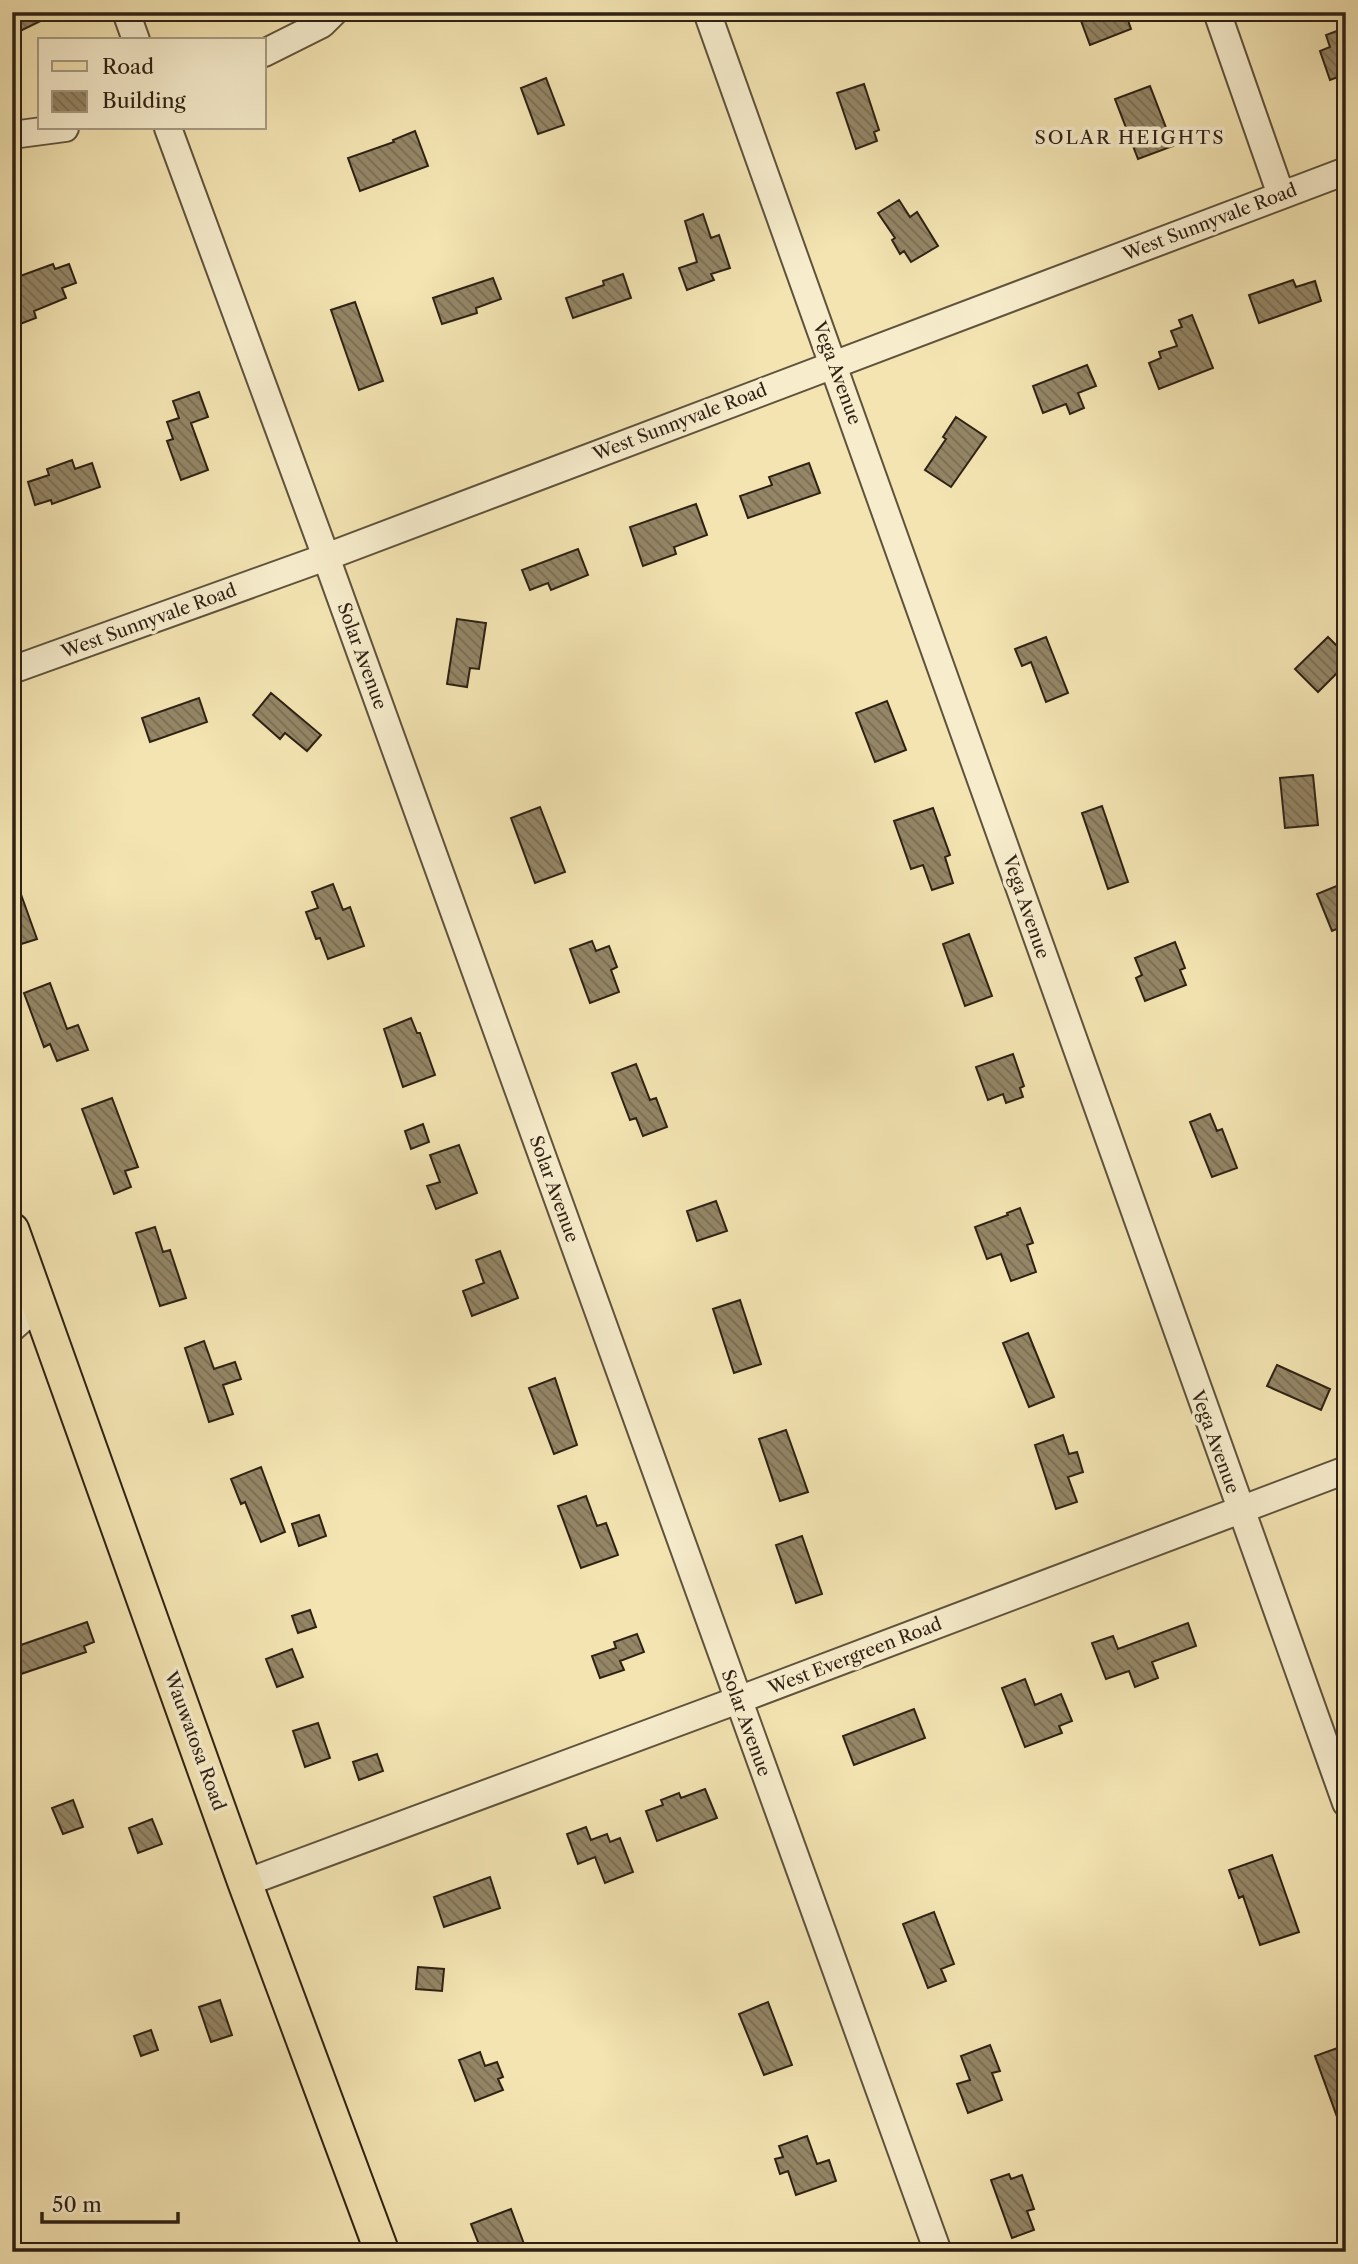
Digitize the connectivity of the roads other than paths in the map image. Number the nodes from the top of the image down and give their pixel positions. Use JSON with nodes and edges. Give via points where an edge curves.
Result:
{"nodes":[{"id":1,"x":126,"y":12,"type":"edge"},
{"id":2,"x":334,"y":12,"type":"edge"},
{"id":3,"x":707,"y":12,"type":"edge"},
{"id":4,"x":1217,"y":12,"type":"edge"},
{"id":5,"x":135,"y":38,"type":"edge"},
{"id":6,"x":266,"y":52,"type":"edge"},
{"id":7,"x":50,"y":130,"type":"edge"},
{"id":8,"x":169,"y":130,"type":"edge"},
{"id":9,"x":12,"y":135,"type":"edge"},
{"id":10,"x":1346,"y":171,"type":"edge"},
{"id":11,"x":1281,"y":195,"type":"junction"},
{"id":12,"x":834,"y":363,"type":"junction"},
{"id":13,"x":326,"y":557,"type":"junction"},
{"id":14,"x":12,"y":670,"type":"edge"},
{"id":15,"x":12,"y":1230,"type":"edge"},
{"id":16,"x":26,"y":1304,"type":"edge"},
{"id":17,"x":12,"y":1328,"type":"edge"},
{"id":18,"x":1346,"y":1469,"type":"edge"},
{"id":19,"x":1239,"y":1510,"type":"junction"},
{"id":20,"x":738,"y":1700,"type":"junction"},
{"id":21,"x":1346,"y":1802,"type":"edge"},
{"id":22,"x":245,"y":1883,"type":"junction"},
{"id":23,"x":382,"y":2252,"type":"edge"},
{"id":24,"x":938,"y":2252,"type":"edge"}],
"edges":[{"from":1,"to":5,"type":"street"},
{"from":2,"to":6,"type":"street","via":[[322,24]]},
{"from":3,"to":12,"type":"street","name":"Vega Avenue"},
{"from":4,"to":11,"type":"street"},
{"from":7,"to":9,"type":"street"},
{"from":8,"to":13,"type":"street","name":"Solar Avenue"},
{"from":10,"to":11,"type":"street","name":"West Sunnyvale Road"},
{"from":11,"to":12,"type":"street","name":"West Sunnyvale Road"},
{"from":12,"to":13,"type":"street","name":"West Sunnyvale Road"},
{"from":12,"to":19,"type":"street","name":"Vega Avenue"},
{"from":13,"to":14,"type":"street","name":"West Sunnyvale Road"},
{"from":13,"to":20,"type":"street","name":"Solar Avenue"},
{"from":15,"to":16,"type":"main road","name":"Wauwatosa Road"},
{"from":16,"to":17,"type":"street"},
{"from":16,"to":22,"type":"main road","name":"Wauwatosa Road"},
{"from":18,"to":19,"type":"street","name":"West Evergreen Road"},
{"from":19,"to":20,"type":"street","name":"West Evergreen Road"},
{"from":19,"to":21,"type":"street","name":"Vega Avenue"},
{"from":20,"to":22,"type":"street","name":"West Evergreen Road"},
{"from":20,"to":24,"type":"street","name":"Solar Avenue"},
{"from":22,"to":23,"type":"main road","name":"Wauwatosa Road"}]}
